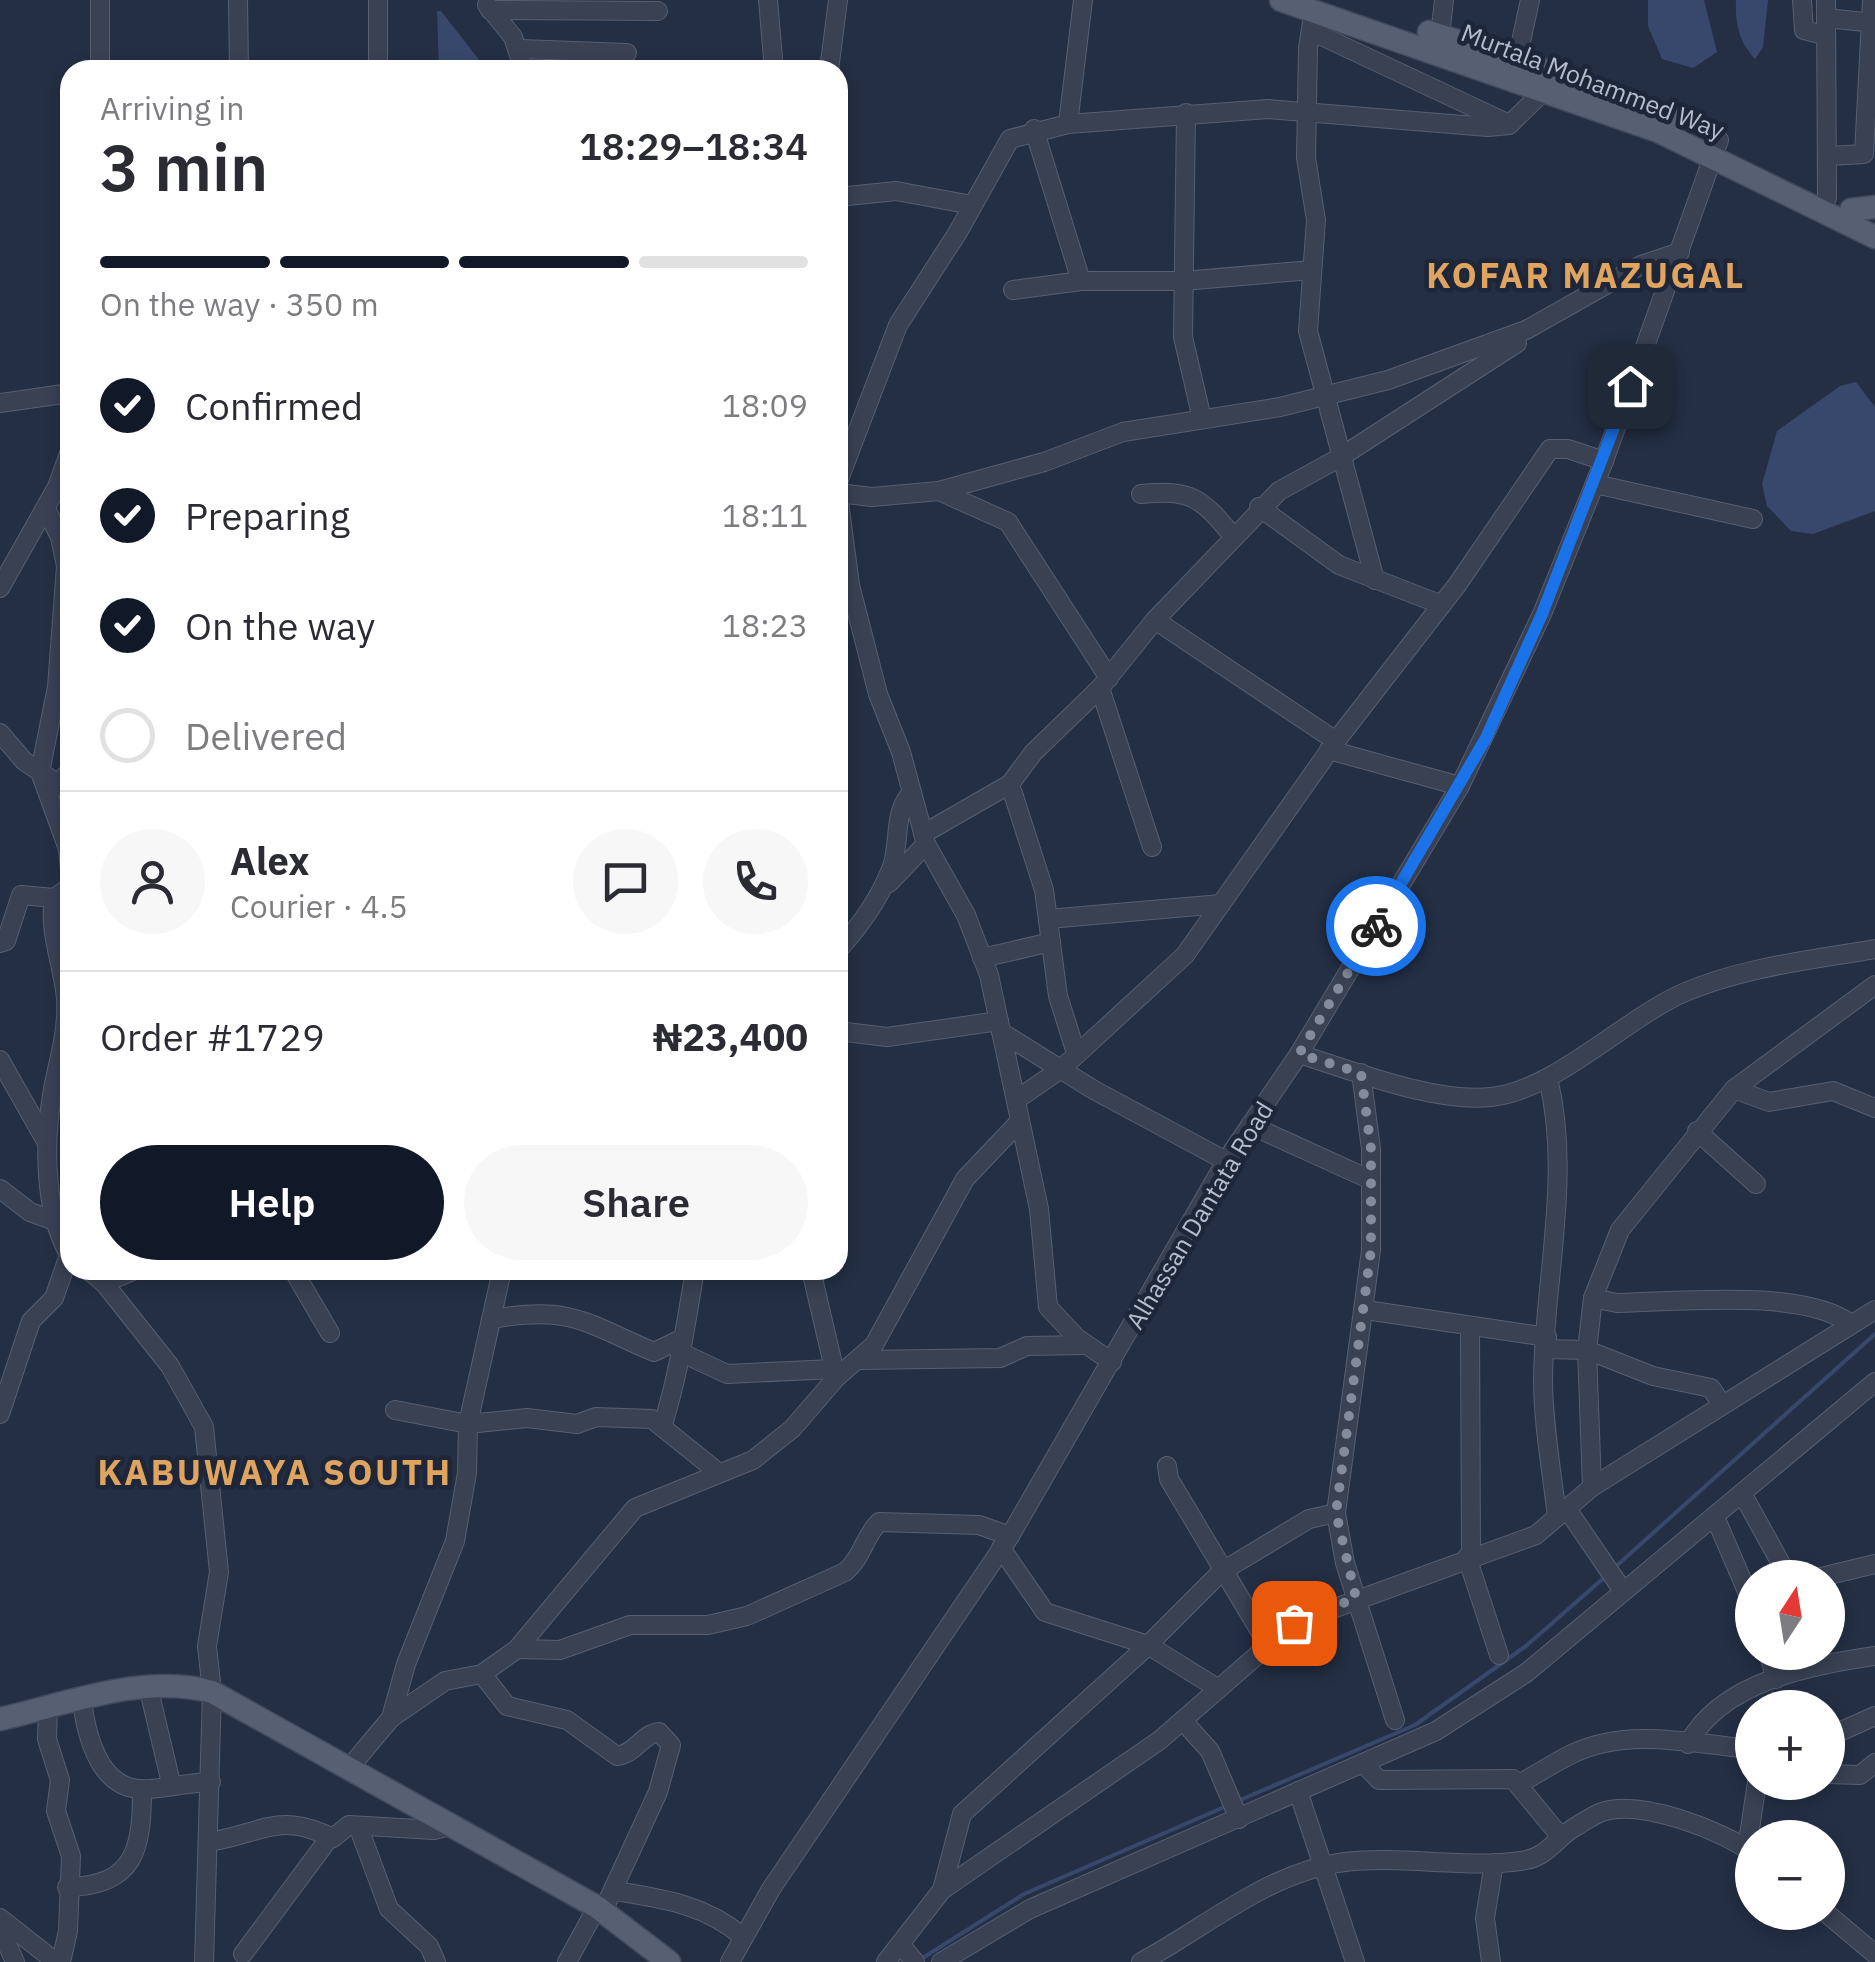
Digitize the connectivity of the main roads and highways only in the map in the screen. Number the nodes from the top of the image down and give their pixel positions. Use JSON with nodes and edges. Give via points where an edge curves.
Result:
{"nodes":[{"id":1,"x":1281,"y":0,"type":"edge"},
{"id":2,"x":1319,"y":13,"type":"edge"},
{"id":3,"x":1716,"y":147,"type":"junction"},
{"id":4,"x":1875,"y":207,"type":"edge"},
{"id":5,"x":1850,"y":210,"type":"junction"},
{"id":6,"x":1875,"y":224,"type":"edge"},
{"id":7,"x":1875,"y":237,"type":"edge"},
{"id":8,"x":0,"y":1720,"type":"edge"},
{"id":9,"x":669,"y":1962,"type":"edge"}],
"edges":[{"from":1,"to":2,"type":"main road","name":"Murtala Mohammed Way"},
{"from":2,"to":3,"type":"main road","name":"Murtala Mohammed Way"},
{"from":2,"to":3,"type":"main road","name":"Murtala Mohammed Way","via":[[1440,36],[1518,60]]},
{"from":3,"to":5,"type":"main road","name":"Murtala Mohammed Way"},
{"from":3,"to":7,"type":"main road","name":"Murtala Mohammed Way"},
{"from":4,"to":5,"type":"main road"},
{"from":5,"to":6,"type":"main road","name":"Murtala Mohammed Way"},
{"from":8,"to":9,"type":"main road","via":[[148,1686],[212,1692],[451,1826],[605,1903]]}]}
